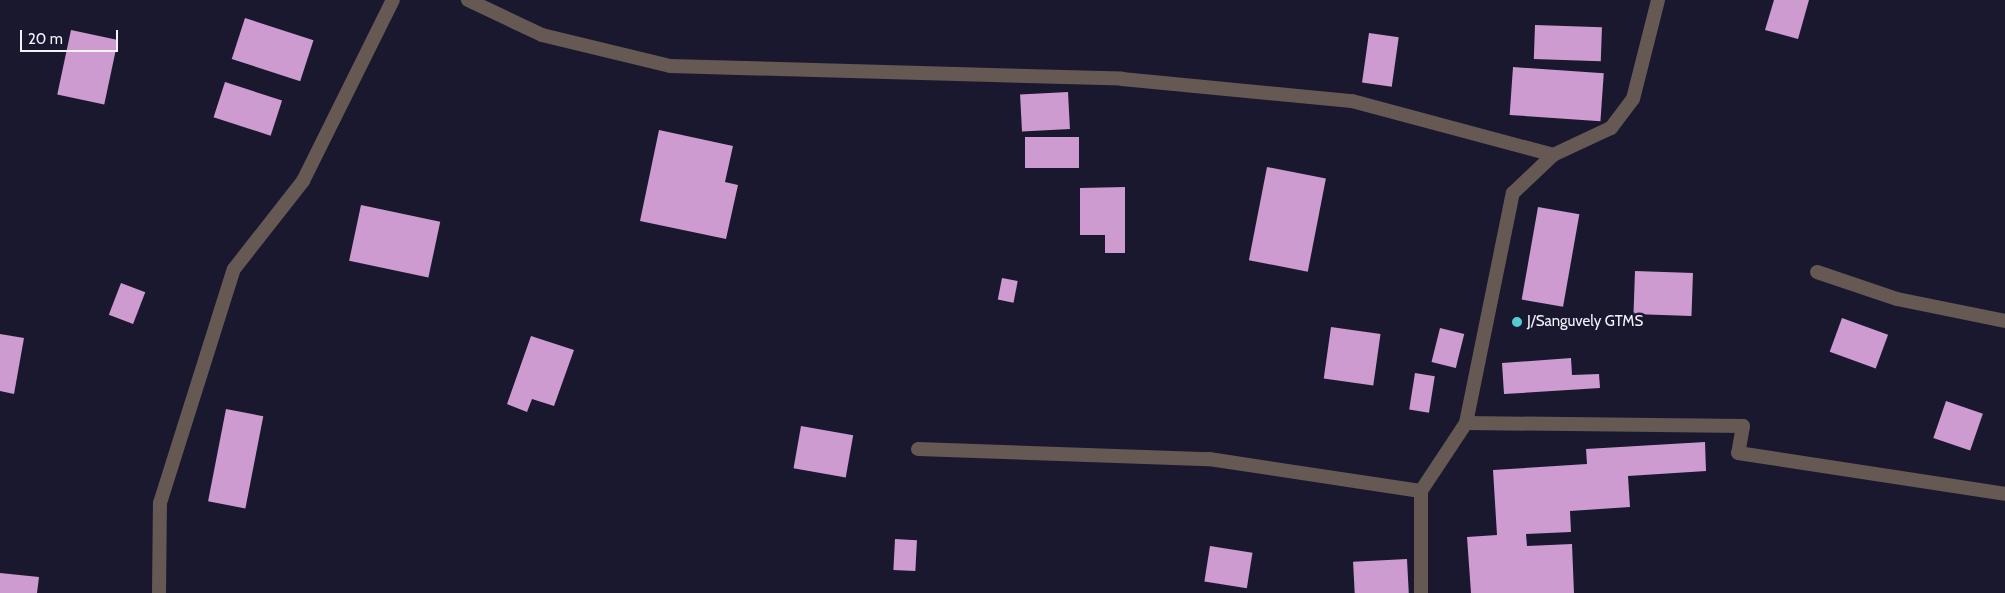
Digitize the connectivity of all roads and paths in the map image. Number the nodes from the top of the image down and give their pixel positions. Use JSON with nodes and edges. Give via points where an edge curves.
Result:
{"nodes":[{"id":1,"x":393,"y":0,"type":"edge"},
{"id":2,"x":468,"y":0,"type":"edge"},
{"id":3,"x":1658,"y":0,"type":"edge"},
{"id":4,"x":1553,"y":155,"type":"junction"},
{"id":5,"x":1818,"y":272,"type":"dead end"},
{"id":6,"x":2005,"y":321,"type":"edge"},
{"id":7,"x":1466,"y":423,"type":"junction"},
{"id":8,"x":918,"y":449,"type":"dead end"},
{"id":9,"x":1421,"y":491,"type":"junction"},
{"id":10,"x":2005,"y":494,"type":"edge"},
{"id":11,"x":159,"y":593,"type":"edge"},
{"id":12,"x":1421,"y":593,"type":"edge"}],
"edges":[{"from":1,"to":11,"type":"street","via":[[303,181],[234,269],[160,503]]},
{"from":2,"to":4,"type":"street","via":[[542,34],[670,66],[1122,78],[1352,101]]},
{"from":3,"to":4,"type":"street","via":[[1633,99],[1611,128]]},
{"from":4,"to":7,"type":"street","via":[[1513,193]]},
{"from":5,"to":6,"type":"street","via":[[1897,299]]},
{"from":7,"to":9,"type":"street"},
{"from":7,"to":10,"type":"street","via":[[1742,426],[1738,453]]},
{"from":8,"to":9,"type":"street","via":[[1209,459]]},
{"from":9,"to":12,"type":"street"}]}
